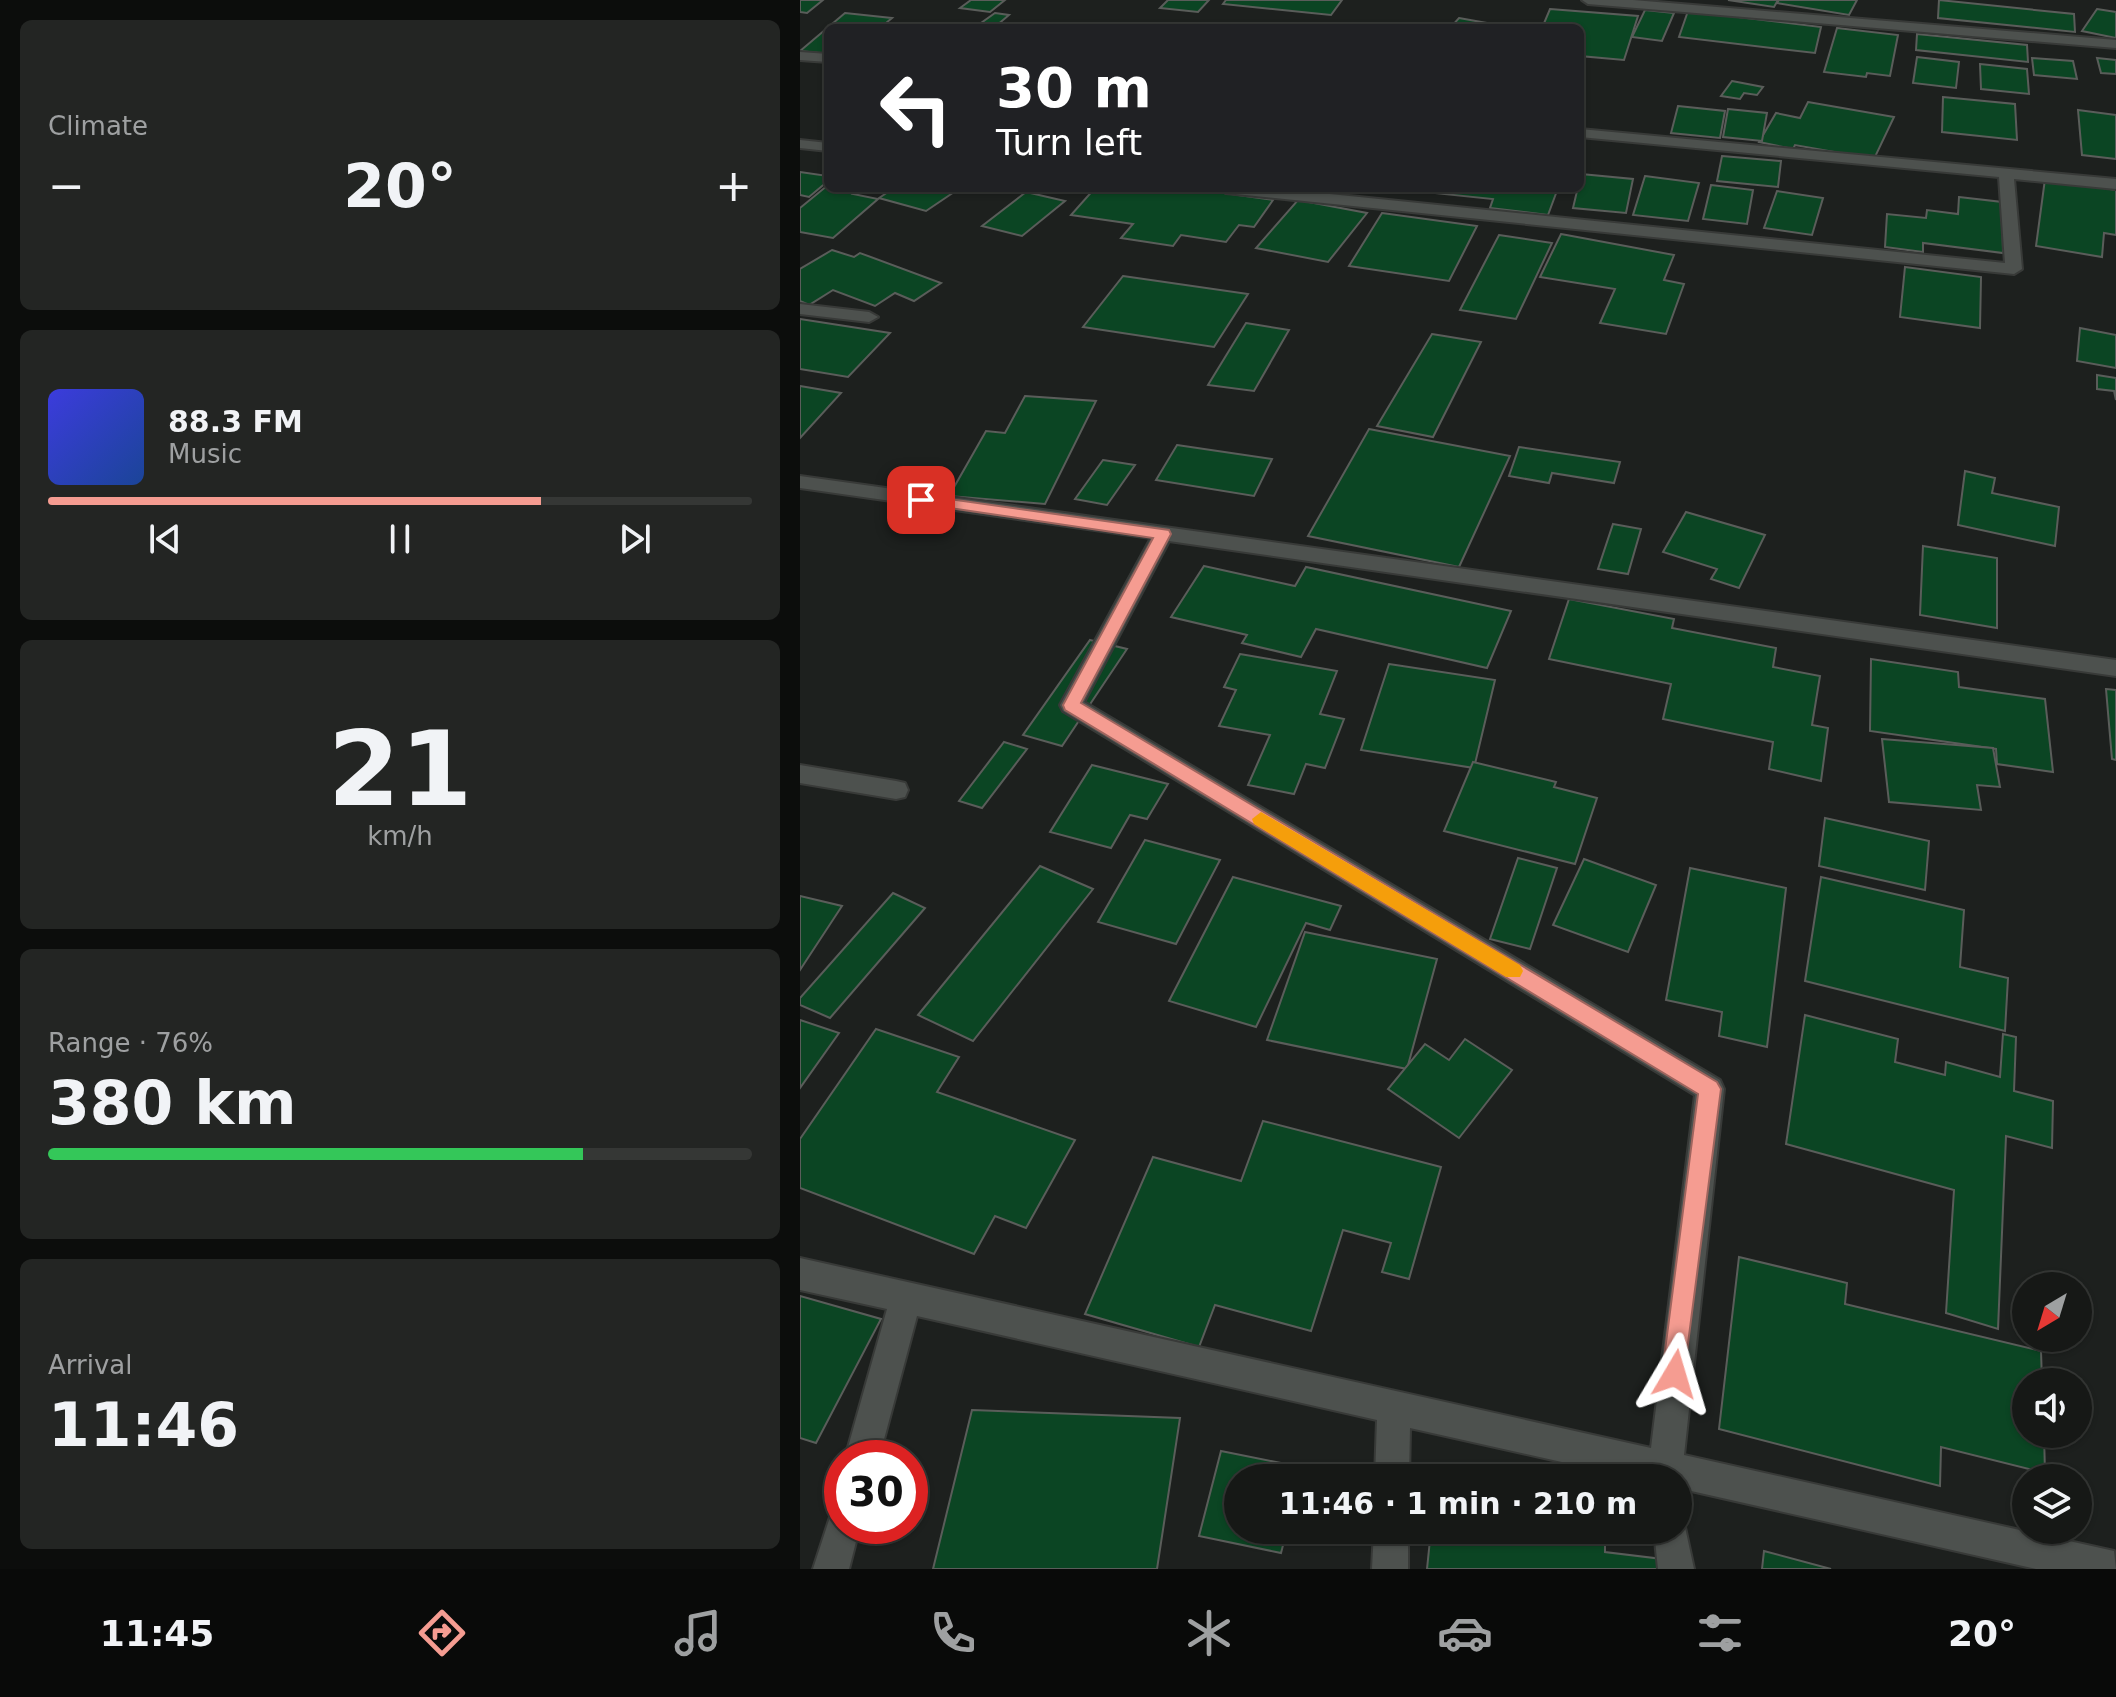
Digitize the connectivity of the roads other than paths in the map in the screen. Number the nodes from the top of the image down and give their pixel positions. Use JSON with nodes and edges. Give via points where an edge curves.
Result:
{"nodes":[{"id":1,"x":1588,"y":0,"type":"edge"},
{"id":2,"x":2116,"y":44,"type":"edge"},
{"id":3,"x":800,"y":56,"type":"edge"},
{"id":4,"x":824,"y":58,"type":"edge"},
{"id":5,"x":1584,"y":133,"type":"edge"},
{"id":6,"x":800,"y":144,"type":"edge"},
{"id":7,"x":824,"y":147,"type":"edge"},
{"id":8,"x":2006,"y":175,"type":"junction"},
{"id":9,"x":2116,"y":184,"type":"edge"},
{"id":10,"x":1265,"y":192,"type":"edge"},
{"id":11,"x":800,"y":309,"type":"edge"},
{"id":12,"x":869,"y":317,"type":"dead end"},
{"id":13,"x":800,"y":482,"type":"edge"},
{"id":14,"x":1163,"y":534,"type":"junction"},
{"id":15,"x":2116,"y":668,"type":"edge"},
{"id":16,"x":800,"y":774,"type":"edge"},
{"id":17,"x":896,"y":790,"type":"dead end"},
{"id":18,"x":800,"y":1274,"type":"edge"},
{"id":19,"x":906,"y":1298,"type":"junction"},
{"id":20,"x":1394,"y":1407,"type":"junction"},
{"id":21,"x":867,"y":1440,"type":"edge"},
{"id":22,"x":1392,"y":1464,"type":"edge"},
{"id":23,"x":1627,"y":1464,"type":"edge"},
{"id":24,"x":1665,"y":1464,"type":"edge"},
{"id":25,"x":1692,"y":1479,"type":"edge"},
{"id":26,"x":838,"y":1544,"type":"edge"},
{"id":27,"x":1391,"y":1544,"type":"edge"},
{"id":28,"x":1673,"y":1544,"type":"edge"},
{"id":29,"x":831,"y":1569,"type":"edge"},
{"id":30,"x":1390,"y":1569,"type":"edge"},
{"id":31,"x":1676,"y":1569,"type":"edge"},
{"id":32,"x":2114,"y":1569,"type":"edge"}],
"edges":[{"from":1,"to":2,"type":"street"},
{"from":3,"to":4,"type":"street"},
{"from":5,"to":8,"type":"street"},
{"from":6,"to":7,"type":"street"},
{"from":8,"to":9,"type":"street"},
{"from":8,"to":10,"type":"street","via":[[2014,269]]},
{"from":11,"to":12,"type":"street"},
{"from":13,"to":14,"type":"street"},
{"from":14,"to":15,"type":"street"},
{"from":14,"to":24,"type":"street","via":[[1071,705],[1710,1089]]},
{"from":16,"to":17,"type":"street"},
{"from":18,"to":19,"type":"street"},
{"from":19,"to":20,"type":"street"},
{"from":19,"to":21,"type":"street"},
{"from":20,"to":22,"type":"street"},
{"from":20,"to":23,"type":"street"},
{"from":25,"to":32,"type":"street"},
{"from":26,"to":29,"type":"street"},
{"from":27,"to":30,"type":"street"},
{"from":28,"to":31,"type":"street"}]}
